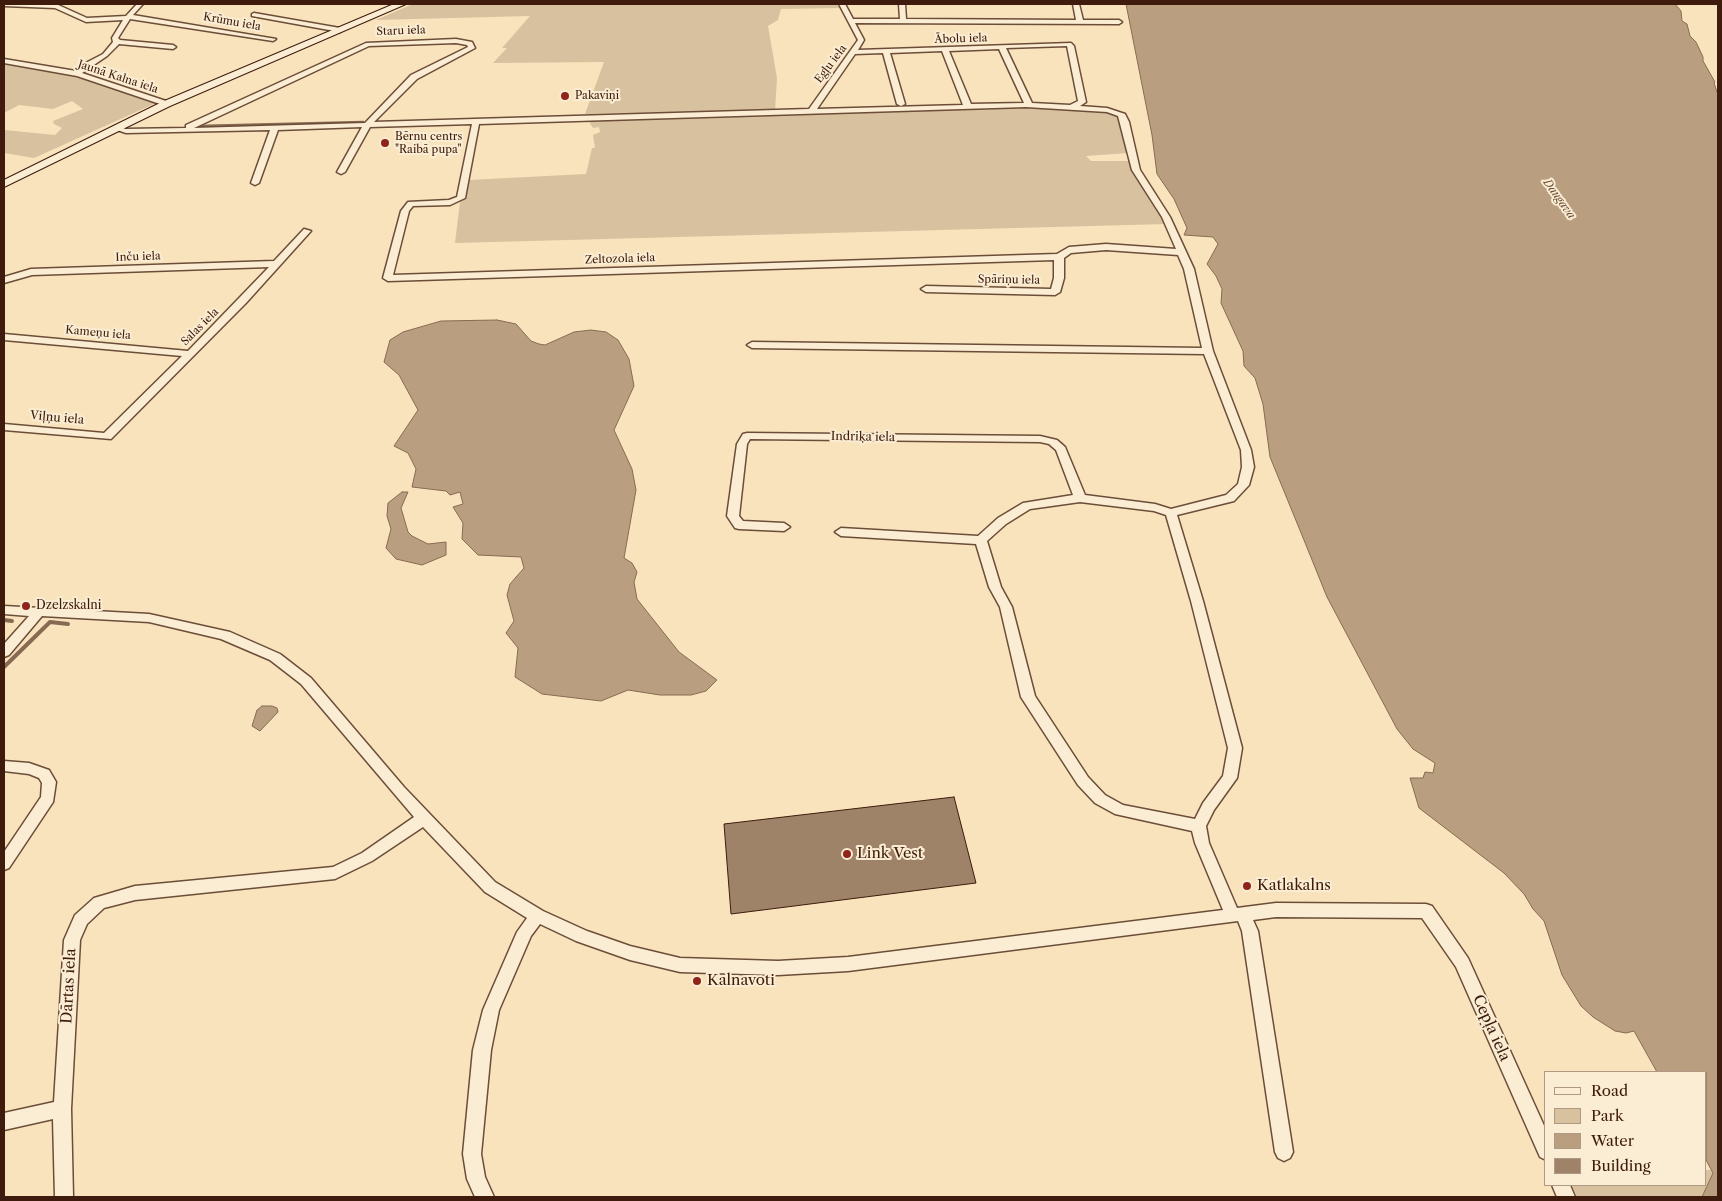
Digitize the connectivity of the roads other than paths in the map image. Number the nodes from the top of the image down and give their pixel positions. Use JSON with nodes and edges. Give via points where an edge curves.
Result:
{"nodes":[{"id":1,"x":4,"y":4,"type":"edge"},
{"id":2,"x":38,"y":4,"type":"edge"},
{"id":3,"x":140,"y":4,"type":"edge"},
{"id":4,"x":401,"y":4,"type":"edge"},
{"id":5,"x":842,"y":4,"type":"edge"},
{"id":6,"x":902,"y":4,"type":"edge"},
{"id":7,"x":1076,"y":4,"type":"edge"},
{"id":8,"x":254,"y":15,"type":"dead end"},
{"id":9,"x":128,"y":17,"type":"junction"},
{"id":10,"x":852,"y":21,"type":"junction"},
{"id":11,"x":903,"y":22,"type":"junction"},
{"id":12,"x":1080,"y":22,"type":"junction"},
{"id":13,"x":1119,"y":22,"type":"dead end"},
{"id":14,"x":340,"y":30,"type":"junction"},
{"id":15,"x":273,"y":40,"type":"dead end"},
{"id":16,"x":117,"y":42,"type":"junction"},
{"id":17,"x":173,"y":47,"type":"dead end"},
{"id":18,"x":1002,"y":47,"type":"junction"},
{"id":19,"x":945,"y":49,"type":"junction"},
{"id":20,"x":854,"y":52,"type":"junction"},
{"id":21,"x":886,"y":52,"type":"junction"},
{"id":22,"x":4,"y":61,"type":"edge"},
{"id":23,"x":78,"y":74,"type":"junction"},
{"id":24,"x":166,"y":104,"type":"junction"},
{"id":25,"x":901,"y":104,"type":"dead end"},
{"id":26,"x":1029,"y":105,"type":"junction"},
{"id":27,"x":968,"y":107,"type":"junction"},
{"id":28,"x":1073,"y":107,"type":"junction"},
{"id":29,"x":812,"y":111,"type":"junction"},
{"id":30,"x":476,"y":121,"type":"junction"},
{"id":31,"x":367,"y":125,"type":"junction"},
{"id":32,"x":275,"y":127,"type":"junction"},
{"id":33,"x":115,"y":128,"type":"junction"},
{"id":34,"x":185,"y":130,"type":"junction"},
{"id":35,"x":341,"y":172,"type":"dead end"},
{"id":36,"x":255,"y":183,"type":"dead end"},
{"id":37,"x":4,"y":184,"type":"edge"},
{"id":38,"x":306,"y":231,"type":"dead end"},
{"id":39,"x":1180,"y":252,"type":"junction"},
{"id":40,"x":1059,"y":257,"type":"junction"},
{"id":41,"x":275,"y":264,"type":"junction"},
{"id":42,"x":4,"y":280,"type":"edge"},
{"id":43,"x":926,"y":289,"type":"dead end"},
{"id":44,"x":4,"y":337,"type":"edge"},
{"id":45,"x":752,"y":344,"type":"dead end"},
{"id":46,"x":1208,"y":351,"type":"junction"},
{"id":47,"x":191,"y":354,"type":"junction"},
{"id":48,"x":4,"y":427,"type":"edge"},
{"id":49,"x":107,"y":437,"type":"joint"},
{"id":50,"x":1080,"y":498,"type":"junction"},
{"id":51,"x":1171,"y":513,"type":"junction"},
{"id":52,"x":784,"y":527,"type":"dead end"},
{"id":53,"x":841,"y":532,"type":"dead end"},
{"id":54,"x":981,"y":540,"type":"junction"},
{"id":55,"x":4,"y":610,"type":"edge"},
{"id":56,"x":39,"y":612,"type":"junction"},
{"id":57,"x":4,"y":652,"type":"edge"},
{"id":58,"x":4,"y":766,"type":"edge"},
{"id":59,"x":424,"y":818,"type":"junction"},
{"id":60,"x":1199,"y":826,"type":"junction"},
{"id":61,"x":4,"y":864,"type":"edge"},
{"id":62,"x":1238,"y":915,"type":"junction"},
{"id":63,"x":537,"y":916,"type":"junction"},
{"id":64,"x":62,"y":1109,"type":"junction"},
{"id":65,"x":4,"y":1121,"type":"edge"},
{"id":66,"x":1544,"y":1147,"type":"edge"},
{"id":67,"x":1284,"y":1152,"type":"dead end"},
{"id":68,"x":64,"y":1197,"type":"edge"},
{"id":69,"x":485,"y":1197,"type":"edge"}],
"edges":[{"from":1,"to":2,"type":"street","name":"Krūmu iela"},
{"from":2,"to":9,"type":"street","name":"Krūmu iela","via":[[56,6],[86,20]]},
{"from":3,"to":9,"type":"street"},
{"from":4,"to":14,"type":"main road"},
{"from":5,"to":10,"type":"street","name":"Egļu iela"},
{"from":6,"to":11,"type":"street"},
{"from":7,"to":12,"type":"street"},
{"from":8,"to":14,"type":"street"},
{"from":9,"to":15,"type":"street","name":"Krūmu iela"},
{"from":9,"to":16,"type":"street","via":[[115,38]]},
{"from":10,"to":11,"type":"street"},
{"from":10,"to":20,"type":"street","name":"Egļu iela","via":[[861,40]]},
{"from":11,"to":12,"type":"street"},
{"from":12,"to":13,"type":"street"},
{"from":14,"to":24,"type":"main road"},
{"from":16,"to":17,"type":"street"},
{"from":16,"to":23,"type":"street","via":[[105,55],[80,69]]},
{"from":18,"to":19,"type":"street","name":"Ābolu iela"},
{"from":18,"to":26,"type":"street"},
{"from":18,"to":28,"type":"street","name":"Ābolu iela","via":[[1071,46],[1082,102]]},
{"from":19,"to":21,"type":"street","name":"Ābolu iela"},
{"from":19,"to":27,"type":"street"},
{"from":20,"to":21,"type":"street","name":"Ābolu iela"},
{"from":20,"to":29,"type":"street","name":"Egļu iela"},
{"from":21,"to":25,"type":"street"},
{"from":22,"to":23,"type":"street","name":"Jaunā Kalna iela"},
{"from":23,"to":24,"type":"street","name":"Jaunā Kalna iela"},
{"from":24,"to":33,"type":"main road"},
{"from":26,"to":27,"type":"street"},
{"from":26,"to":28,"type":"street"},
{"from":27,"to":29,"type":"street"},
{"from":28,"to":39,"type":"street","via":[[1120,114],[1125,122],[1136,170],[1166,217]]},
{"from":29,"to":30,"type":"street"},
{"from":30,"to":31,"type":"street"},
{"from":30,"to":40,"type":"street","name":"Zeltozola iela","via":[[461,198],[450,202],[411,204],[405,211],[388,278]]},
{"from":31,"to":32,"type":"street"},
{"from":31,"to":34,"type":"street","name":"Staru iela","via":[[414,77],[472,48],[470,43],[368,44]]},
{"from":31,"to":35,"type":"street"},
{"from":32,"to":34,"type":"street"},
{"from":32,"to":36,"type":"street"},
{"from":33,"to":34,"type":"street","via":[[126,131]]},
{"from":33,"to":37,"type":"main road"},
{"from":38,"to":41,"type":"street","name":"Salas iela"},
{"from":39,"to":40,"type":"street","via":[[1106,247],[1069,250]]},
{"from":39,"to":46,"type":"street","via":[[1189,269]]},
{"from":40,"to":43,"type":"street","name":"Spāriņu iela","via":[[1055,292]]},
{"from":41,"to":42,"type":"street","name":"Inču iela","via":[[31,272]]},
{"from":41,"to":47,"type":"street","name":"Salas iela"},
{"from":44,"to":47,"type":"street","name":"Kameņu iela"},
{"from":45,"to":46,"type":"street"},
{"from":46,"to":51,"type":"street","via":[[1238,426],[1248,467],[1243,485],[1230,498]]},
{"from":47,"to":49,"type":"street","name":"Salas iela"},
{"from":48,"to":49,"type":"street","name":"Viļņu iela"},
{"from":50,"to":51,"type":"street"},
{"from":50,"to":52,"type":"street","name":"Indriķa iela","via":[[1061,449],[1052,442],[747,436],[742,444],[733,516],[739,525]]},
{"from":50,"to":54,"type":"street","via":[[1027,506],[1002,521]]},
{"from":51,"to":60,"type":"street","via":[[1198,601],[1235,748],[1230,778],[1208,807]]},
{"from":53,"to":54,"type":"street"},
{"from":54,"to":60,"type":"street","via":[[995,588],[1006,607],[1028,697],[1083,781],[1100,799],[1120,810]]},
{"from":55,"to":56,"type":"street"},
{"from":56,"to":57,"type":"street"},
{"from":56,"to":59,"type":"street","via":[[149,618],[225,635],[274,657],[306,681]]},
{"from":58,"to":61,"type":"street","via":[[44,774],[49,782],[48,798]]},
{"from":59,"to":63,"type":"street","via":[[466,865],[490,886]]},
{"from":59,"to":64,"type":"street","name":"Dārtas iela","via":[[367,857],[335,873],[135,893],[99,903],[81,920],[72,940]]},
{"from":60,"to":62,"type":"street","via":[[1202,843]]},
{"from":62,"to":63,"type":"street","via":[[848,964],[778,968],[680,965],[630,953]]},
{"from":62,"to":66,"type":"street","name":"Cepļa iela","via":[[1276,910],[1426,911],[1462,963]]},
{"from":62,"to":67,"type":"street","via":[[1250,931]]},
{"from":63,"to":69,"type":"street","via":[[525,932],[494,1002],[482,1050],[472,1154],[476,1179]]},
{"from":64,"to":65,"type":"street"},
{"from":64,"to":68,"type":"street","name":"Dārtas iela"}]}
